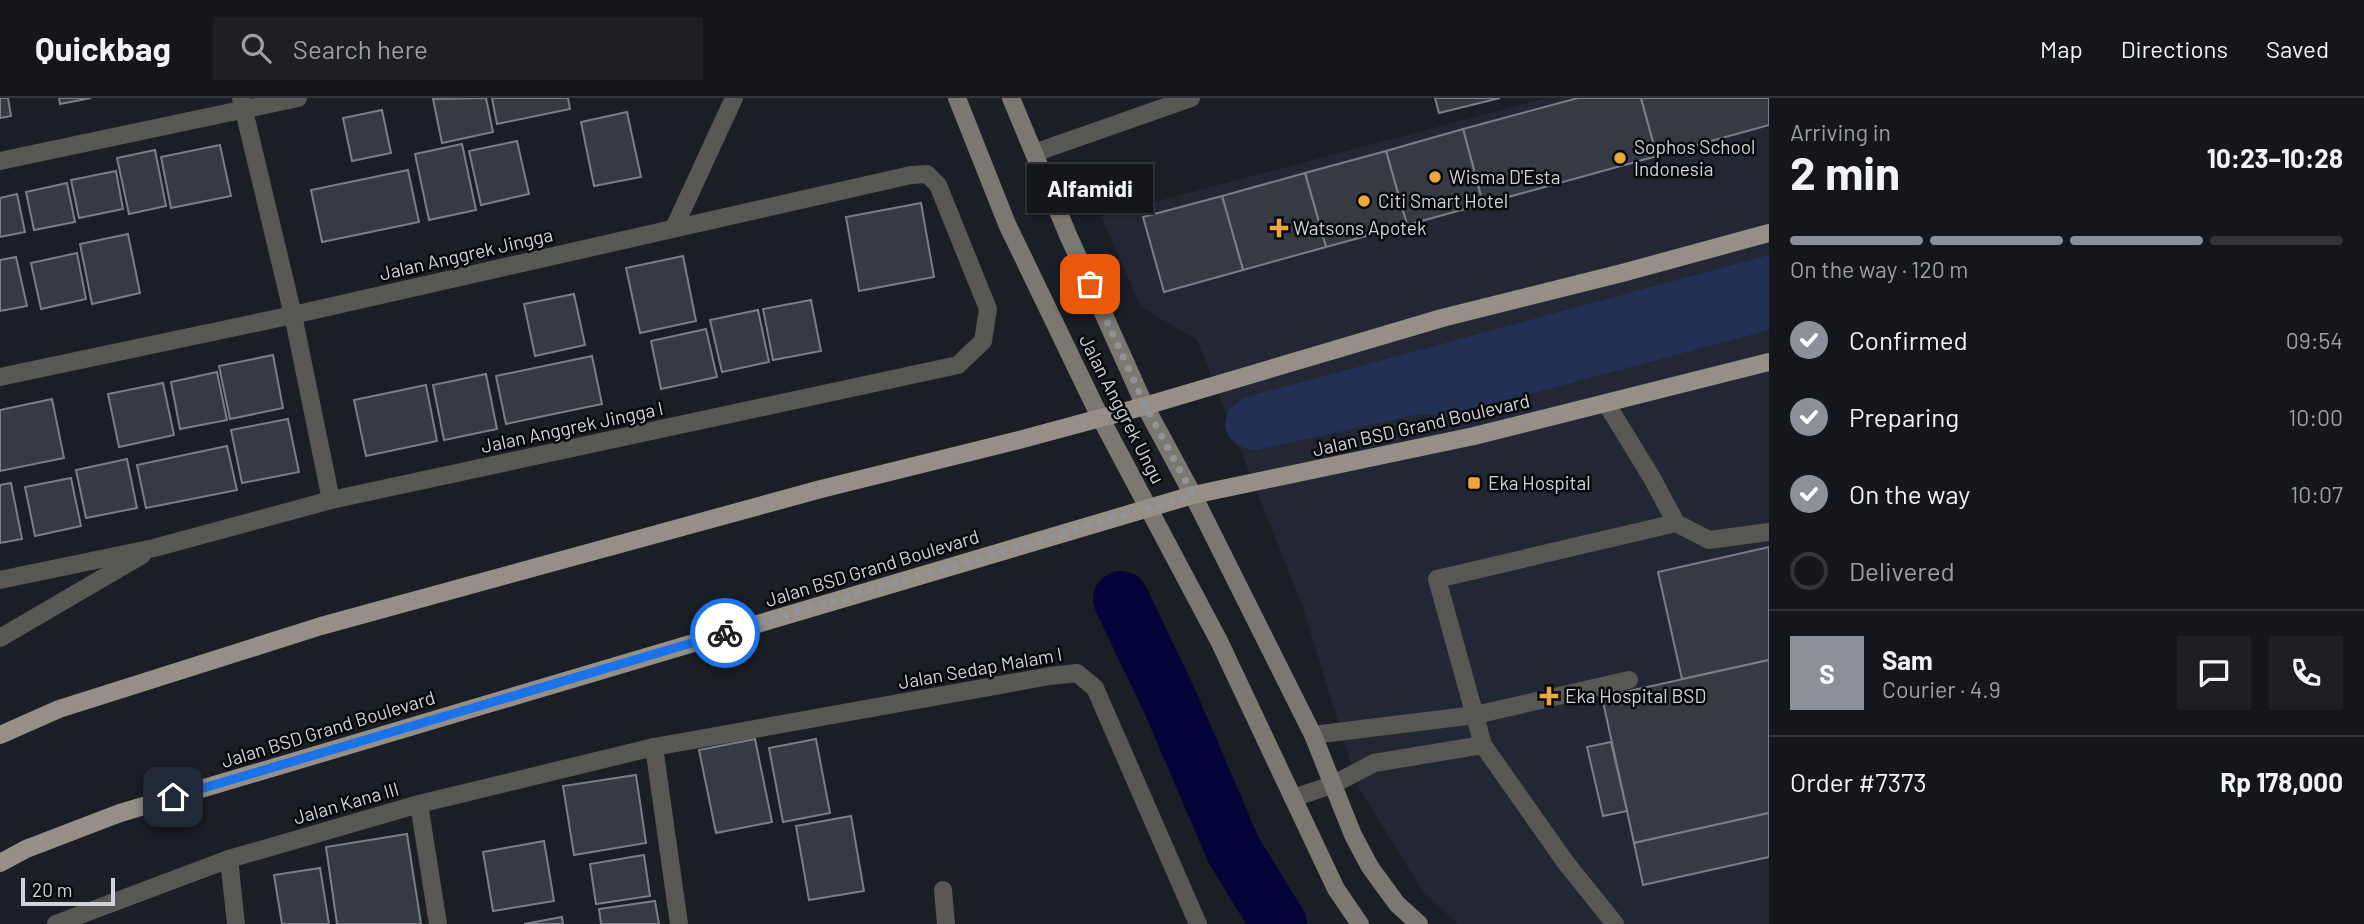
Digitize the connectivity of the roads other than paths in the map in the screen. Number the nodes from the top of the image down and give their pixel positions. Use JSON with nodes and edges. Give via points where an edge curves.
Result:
{"nodes":[{"id":1,"x":298,"y":98,"type":"edge"},
{"id":2,"x":734,"y":98,"type":"edge"},
{"id":3,"x":957,"y":98,"type":"edge"},
{"id":4,"x":1011,"y":98,"type":"edge"},
{"id":5,"x":1191,"y":98,"type":"edge"},
{"id":6,"x":242,"y":104,"type":"edge"},
{"id":7,"x":1034,"y":153,"type":"junction"},
{"id":8,"x":0,"y":161,"type":"edge"},
{"id":9,"x":937,"y":185,"type":"joint"},
{"id":10,"x":674,"y":229,"type":"junction"},
{"id":11,"x":1769,"y":233,"type":"edge"},
{"id":12,"x":293,"y":314,"type":"junction"},
{"id":13,"x":1769,"y":362,"type":"edge"},
{"id":14,"x":0,"y":377,"type":"edge"},
{"id":15,"x":1606,"y":403,"type":"junction"},
{"id":16,"x":1145,"y":405,"type":"junction"},
{"id":17,"x":1100,"y":417,"type":"junction"},
{"id":18,"x":1193,"y":495,"type":"junction"},
{"id":19,"x":331,"y":500,"type":"junction"},
{"id":20,"x":1149,"y":508,"type":"junction"},
{"id":21,"x":1676,"y":523,"type":"junction"},
{"id":22,"x":1769,"y":532,"type":"edge"},
{"id":23,"x":154,"y":548,"type":"junction"},
{"id":24,"x":0,"y":580,"type":"edge"},
{"id":25,"x":0,"y":638,"type":"edge"},
{"id":26,"x":1629,"y":680,"type":"dead end"},
{"id":27,"x":1475,"y":715,"type":"junction"},
{"id":28,"x":0,"y":735,"type":"edge"},
{"id":29,"x":1313,"y":735,"type":"junction"},
{"id":30,"x":1483,"y":746,"type":"junction"},
{"id":31,"x":654,"y":747,"type":"junction"},
{"id":32,"x":1332,"y":785,"type":"junction"},
{"id":33,"x":1293,"y":798,"type":"junction"},
{"id":34,"x":419,"y":804,"type":"junction"},
{"id":35,"x":229,"y":859,"type":"junction"},
{"id":36,"x":0,"y":863,"type":"edge"},
{"id":37,"x":943,"y":890,"type":"dead end"},
{"id":38,"x":56,"y":924,"type":"edge"},
{"id":39,"x":236,"y":924,"type":"edge"},
{"id":40,"x":438,"y":924,"type":"edge"},
{"id":41,"x":679,"y":924,"type":"edge"},
{"id":42,"x":946,"y":924,"type":"edge"},
{"id":43,"x":1198,"y":924,"type":"edge"},
{"id":44,"x":1360,"y":924,"type":"edge"},
{"id":45,"x":1419,"y":924,"type":"edge"},
{"id":46,"x":1615,"y":924,"type":"edge"}],
"edges":[{"from":1,"to":6,"type":"street"},
{"from":2,"to":10,"type":"street"},
{"from":3,"to":17,"type":"street","name":"Jalan Anggrek Ungu","via":[[1007,224]]},
{"from":4,"to":7,"type":"street","name":"Jalan Anggrek Ungu"},
{"from":5,"to":7,"type":"street"},
{"from":6,"to":8,"type":"street"},
{"from":6,"to":12,"type":"street"},
{"from":7,"to":16,"type":"street","name":"Jalan Anggrek Ungu"},
{"from":9,"to":10,"type":"street","name":"Jalan Anggrek Jingga","via":[[926,174],[911,175]]},
{"from":9,"to":19,"type":"street","name":"Jalan Anggrek Jingga I","via":[[988,309],[983,341],[958,365]]},
{"from":10,"to":12,"type":"street","name":"Jalan Anggrek Jingga"},
{"from":11,"to":16,"type":"main road","via":[[1442,318]]},
{"from":12,"to":14,"type":"street","name":"Jalan Anggrek Jingga"},
{"from":12,"to":19,"type":"street"},
{"from":13,"to":15,"type":"main road","name":"Jalan BSD Grand Boulevard"},
{"from":15,"to":18,"type":"main road","name":"Jalan BSD Grand Boulevard","via":[[1474,436]]},
{"from":15,"to":21,"type":"street"},
{"from":16,"to":17,"type":"main road"},
{"from":16,"to":18,"type":"street","name":"Jalan Anggrek Ungu"},
{"from":17,"to":20,"type":"street","name":"Jalan Anggrek Ungu"},
{"from":17,"to":28,"type":"main road","via":[[321,626],[58,709]]},
{"from":18,"to":20,"type":"main road","name":"Jalan BSD Grand Boulevard"},
{"from":18,"to":29,"type":"street","name":"Jalan Anggrek Ungu"},
{"from":19,"to":23,"type":"street","name":"Jalan Anggrek Jingga I"},
{"from":20,"to":33,"type":"street","name":"Jalan Anggrek Ungu","via":[[1219,640]]},
{"from":20,"to":36,"type":"main road","name":"Jalan BSD Grand Boulevard","via":[[120,813]]},
{"from":21,"to":22,"type":"street","via":[[1709,540]]},
{"from":21,"to":27,"type":"street","via":[[1437,579]]},
{"from":23,"to":24,"type":"street","name":"Jalan Anggrek Jingga I"},
{"from":23,"to":25,"type":"street"},
{"from":26,"to":27,"type":"street"},
{"from":27,"to":29,"type":"street"},
{"from":27,"to":30,"type":"street"},
{"from":29,"to":32,"type":"street","name":"Jalan Anggrek Ungu"},
{"from":30,"to":32,"type":"street","via":[[1374,763]]},
{"from":30,"to":46,"type":"street"},
{"from":31,"to":34,"type":"street","name":"Jalan Kana III"},
{"from":31,"to":41,"type":"street"},
{"from":31,"to":43,"type":"street","name":"Jalan Sedap Malam I","via":[[1077,673],[1095,688]]},
{"from":32,"to":33,"type":"street"},
{"from":32,"to":45,"type":"street","name":"Jalan Anggrek Ungu","via":[[1370,867],[1397,904]]},
{"from":33,"to":44,"type":"street","name":"Jalan Anggrek Ungu","via":[[1336,889]]},
{"from":34,"to":35,"type":"street","name":"Jalan Kana III"},
{"from":34,"to":40,"type":"street"},
{"from":35,"to":38,"type":"street","name":"Jalan Kana III"},
{"from":35,"to":39,"type":"street"},
{"from":37,"to":42,"type":"street"}]}
